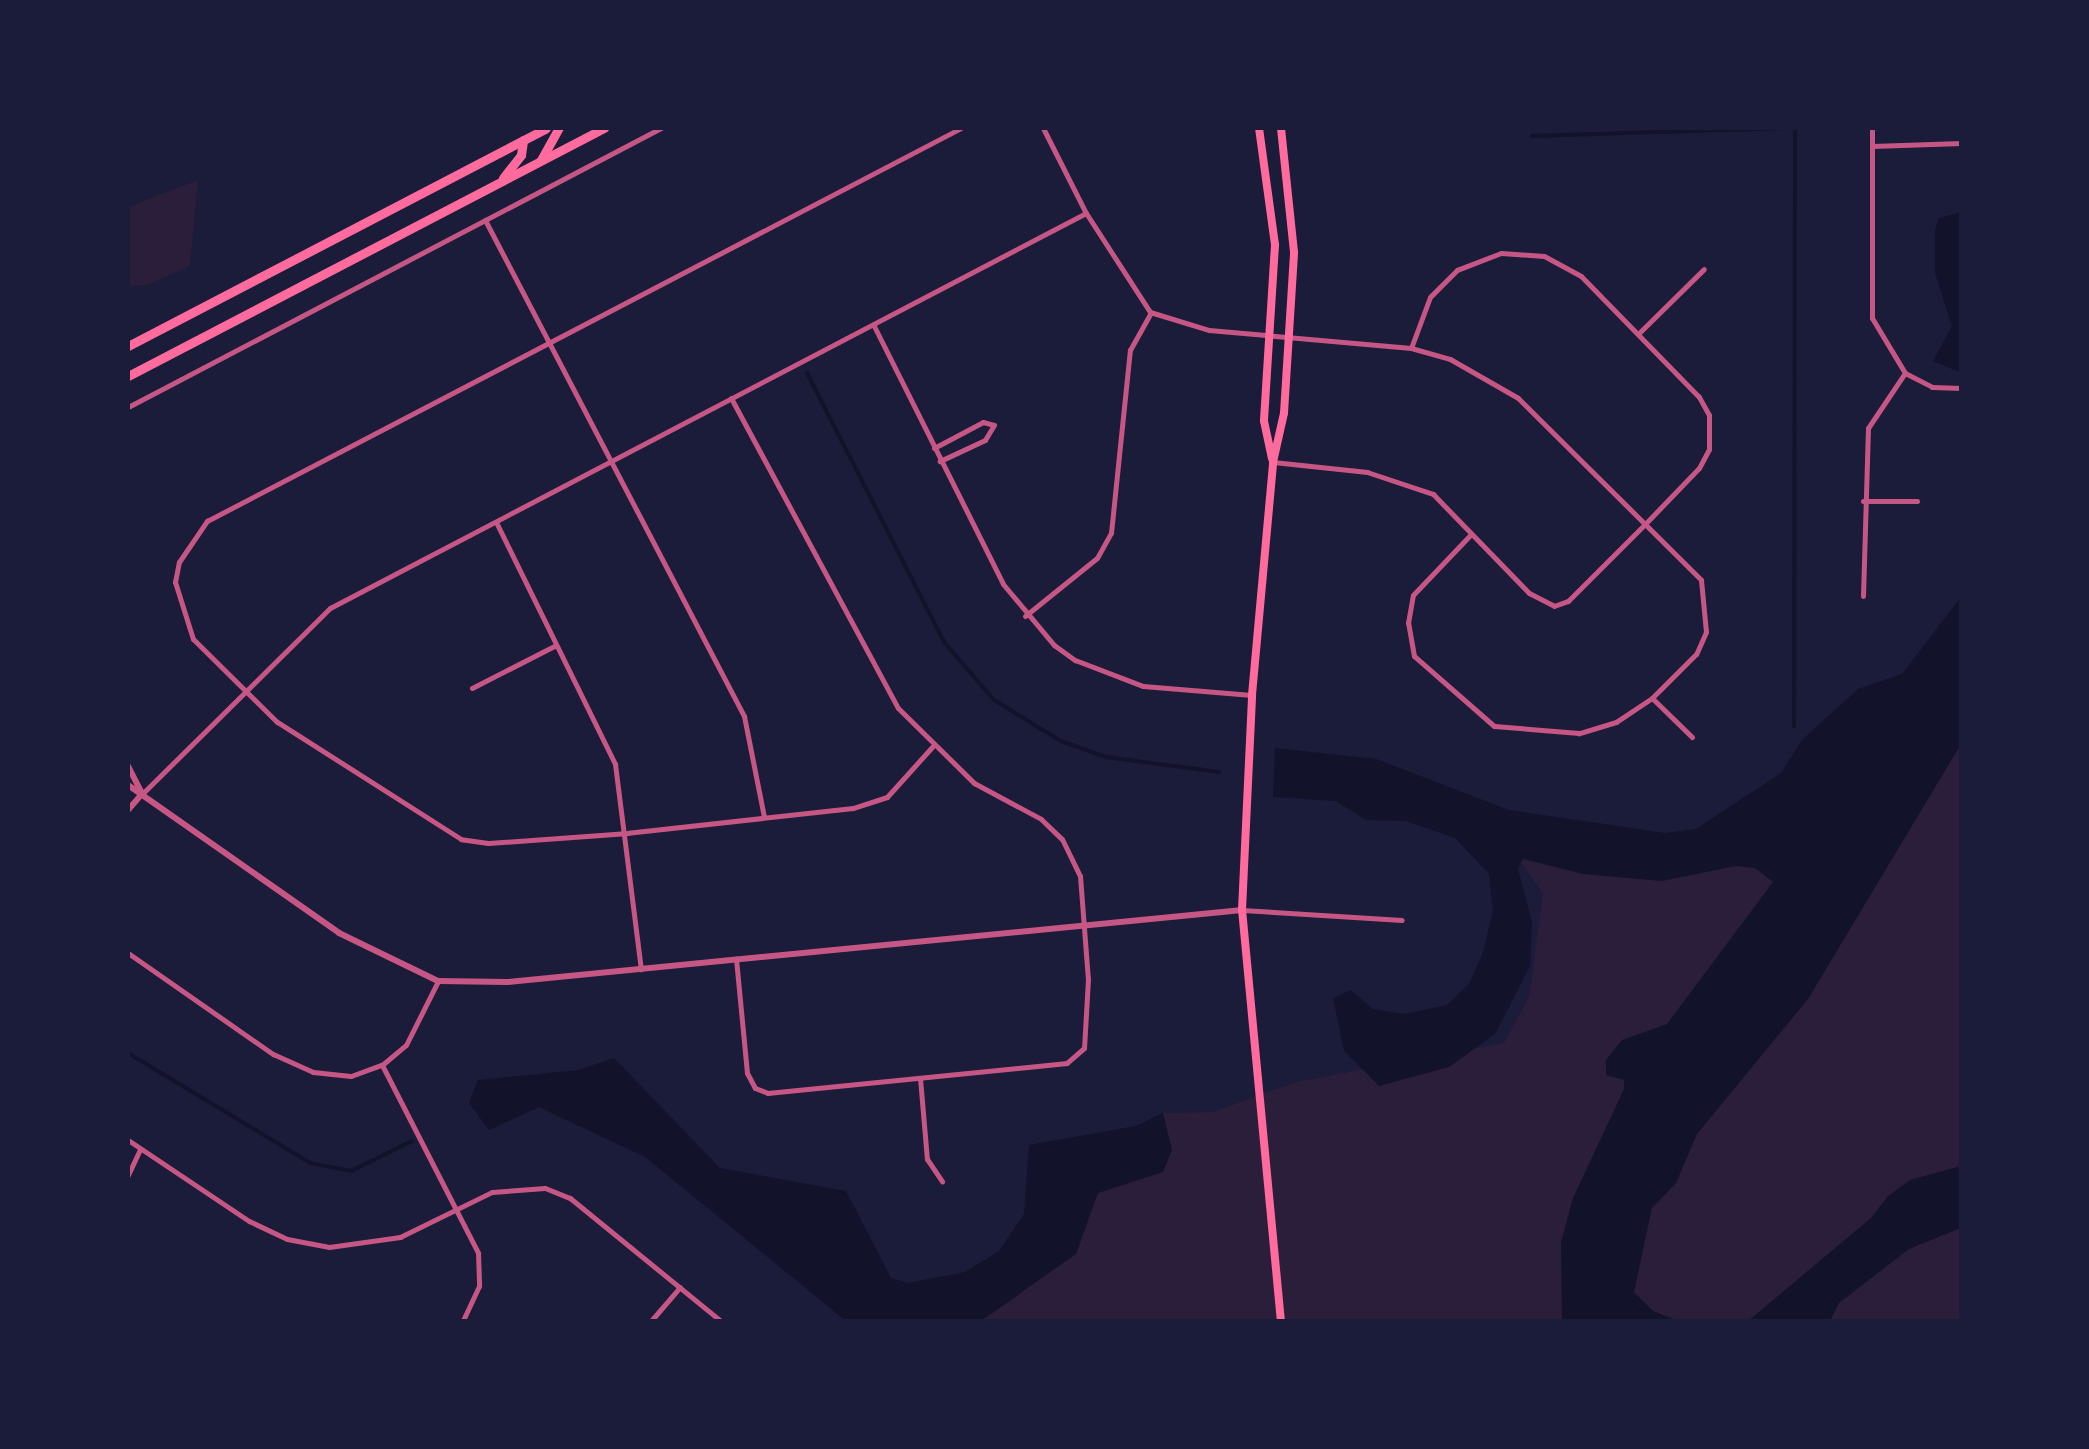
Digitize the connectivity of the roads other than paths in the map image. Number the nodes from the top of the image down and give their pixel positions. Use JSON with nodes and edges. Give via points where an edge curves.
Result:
{"nodes":[{"id":1,"x":546,"y":128,"type":"edge"},
{"id":2,"x":559,"y":128,"type":"edge"},
{"id":3,"x":604,"y":128,"type":"edge"},
{"id":4,"x":662,"y":128,"type":"edge"},
{"id":5,"x":962,"y":128,"type":"edge"},
{"id":6,"x":1043,"y":128,"type":"edge"},
{"id":7,"x":1259,"y":128,"type":"edge"},
{"id":8,"x":1281,"y":128,"type":"edge"},
{"id":9,"x":1872,"y":128,"type":"edge"},
{"id":10,"x":523,"y":140,"type":"junction"},
{"id":11,"x":1962,"y":143,"type":"edge"},
{"id":12,"x":1872,"y":146,"type":"junction"},
{"id":13,"x":540,"y":160,"type":"junction"},
{"id":14,"x":501,"y":180,"type":"junction"},
{"id":15,"x":1086,"y":213,"type":"junction"},
{"id":16,"x":485,"y":220,"type":"junction"},
{"id":17,"x":1704,"y":269,"type":"dead end"},
{"id":18,"x":1150,"y":312,"type":"junction"},
{"id":19,"x":874,"y":326,"type":"junction"},
{"id":20,"x":1270,"y":334,"type":"junction"},
{"id":21,"x":1639,"y":334,"type":"junction"},
{"id":22,"x":1288,"y":335,"type":"junction"},
{"id":23,"x":550,"y":342,"type":"junction"},
{"id":24,"x":128,"y":346,"type":"edge"},
{"id":25,"x":1411,"y":348,"type":"junction"},
{"id":26,"x":1905,"y":372,"type":"junction"},
{"id":27,"x":128,"y":376,"type":"edge"},
{"id":28,"x":1962,"y":388,"type":"edge"},
{"id":29,"x":731,"y":398,"type":"junction"},
{"id":30,"x":128,"y":407,"type":"edge"},
{"id":31,"x":934,"y":448,"type":"junction"},
{"id":32,"x":612,"y":460,"type":"junction"},
{"id":33,"x":940,"y":461,"type":"junction"},
{"id":34,"x":1273,"y":462,"type":"junction"},
{"id":35,"x":1864,"y":502,"type":"junction"},
{"id":36,"x":1916,"y":502,"type":"dead end"},
{"id":37,"x":496,"y":522,"type":"junction"},
{"id":38,"x":1646,"y":523,"type":"junction"},
{"id":39,"x":1471,"y":534,"type":"junction"},
{"id":40,"x":1862,"y":596,"type":"dead end"},
{"id":41,"x":1025,"y":616,"type":"junction"},
{"id":42,"x":556,"y":645,"type":"junction"},
{"id":43,"x":472,"y":688,"type":"dead end"},
{"id":44,"x":244,"y":690,"type":"junction"},
{"id":45,"x":1252,"y":695,"type":"junction"},
{"id":46,"x":1652,"y":698,"type":"junction"},
{"id":47,"x":1692,"y":738,"type":"dead end"},
{"id":48,"x":932,"y":747,"type":"junction"},
{"id":49,"x":128,"y":766,"type":"edge"},
{"id":50,"x":128,"y":786,"type":"edge"},
{"id":51,"x":142,"y":794,"type":"junction"},
{"id":52,"x":128,"y":810,"type":"edge"},
{"id":53,"x":764,"y":817,"type":"junction"},
{"id":54,"x":628,"y":833,"type":"junction"},
{"id":55,"x":1242,"y":910,"type":"junction"},
{"id":56,"x":1402,"y":920,"type":"dead end"},
{"id":57,"x":1084,"y":925,"type":"junction"},
{"id":58,"x":128,"y":954,"type":"edge"},
{"id":59,"x":736,"y":960,"type":"junction"},
{"id":60,"x":641,"y":969,"type":"junction"},
{"id":61,"x":438,"y":981,"type":"junction"},
{"id":62,"x":382,"y":1065,"type":"junction"},
{"id":63,"x":920,"y":1078,"type":"junction"},
{"id":64,"x":128,"y":1140,"type":"edge"},
{"id":65,"x":140,"y":1149,"type":"junction"},
{"id":66,"x":128,"y":1175,"type":"edge"},
{"id":67,"x":942,"y":1180,"type":"dead end"},
{"id":68,"x":456,"y":1210,"type":"junction"},
{"id":69,"x":680,"y":1287,"type":"junction"},
{"id":70,"x":462,"y":1322,"type":"edge"},
{"id":71,"x":650,"y":1322,"type":"edge"},
{"id":72,"x":722,"y":1322,"type":"edge"},
{"id":73,"x":1281,"y":1322,"type":"edge"}],
"edges":[{"from":1,"to":10,"type":"main road"},
{"from":2,"to":13,"type":"main road"},
{"from":3,"to":13,"type":"main road"},
{"from":4,"to":16,"type":"street"},
{"from":5,"to":23,"type":"street"},
{"from":6,"to":15,"type":"street"},
{"from":7,"to":20,"type":"main road","via":[[1274,218]]},
{"from":8,"to":22,"type":"main road","via":[[1294,237]]},
{"from":9,"to":12,"type":"street"},
{"from":10,"to":14,"type":"main road","via":[[521,155]]},
{"from":10,"to":24,"type":"main road"},
{"from":11,"to":12,"type":"street"},
{"from":12,"to":26,"type":"street","via":[[1872,318]]},
{"from":13,"to":14,"type":"main road"},
{"from":14,"to":27,"type":"main road"},
{"from":15,"to":18,"type":"street"},
{"from":15,"to":19,"type":"street"},
{"from":16,"to":23,"type":"street"},
{"from":16,"to":30,"type":"street"},
{"from":17,"to":21,"type":"street"},
{"from":18,"to":20,"type":"street","via":[[1209,330]]},
{"from":18,"to":41,"type":"street","via":[[1130,350],[1110,533],[1098,558]]},
{"from":19,"to":29,"type":"street"},
{"from":19,"to":31,"type":"street"},
{"from":20,"to":22,"type":"street"},
{"from":20,"to":34,"type":"main road","via":[[1264,422]]},
{"from":21,"to":25,"type":"street","via":[[1562,264],[1501,252],[1442,281]]},
{"from":21,"to":38,"type":"street","via":[[1699,396],[1712,430],[1700,468]]},
{"from":22,"to":25,"type":"street"},
{"from":22,"to":34,"type":"main road","via":[[1284,413]]},
{"from":23,"to":32,"type":"street"},
{"from":23,"to":44,"type":"street","via":[[207,521],[179,562],[180,604],[193,639]]},
{"from":25,"to":38,"type":"street","via":[[1467,367],[1518,398]]},
{"from":26,"to":28,"type":"street","via":[[1932,387]]},
{"from":26,"to":35,"type":"street","via":[[1868,428]]},
{"from":29,"to":32,"type":"street"},
{"from":29,"to":48,"type":"street","via":[[865,654]]},
{"from":31,"to":33,"type":"street"},
{"from":31,"to":33,"type":"street","via":[[983,422],[994,425],[985,440]]},
{"from":32,"to":37,"type":"street"},
{"from":32,"to":53,"type":"street","via":[[744,716]]},
{"from":33,"to":41,"type":"street"},
{"from":34,"to":39,"type":"street","via":[[1408,482],[1433,494]]},
{"from":34,"to":45,"type":"main road"},
{"from":35,"to":36,"type":"street"},
{"from":35,"to":40,"type":"street"},
{"from":37,"to":42,"type":"street"},
{"from":37,"to":44,"type":"street","via":[[330,608]]},
{"from":38,"to":39,"type":"street","via":[[1568,601],[1554,606],[1528,593]]},
{"from":38,"to":46,"type":"street","via":[[1701,580],[1707,605],[1696,654]]},
{"from":39,"to":46,"type":"street","via":[[1413,595],[1408,623],[1414,656],[1435,681],[1494,726],[1542,734],[1616,722]]},
{"from":41,"to":45,"type":"street","via":[[1075,660],[1113,676],[1143,686]]},
{"from":42,"to":43,"type":"street"},
{"from":42,"to":54,"type":"street","via":[[604,734]]},
{"from":44,"to":51,"type":"street"},
{"from":44,"to":54,"type":"street","via":[[329,758],[461,838],[488,843]]},
{"from":45,"to":55,"type":"main road"},
{"from":46,"to":47,"type":"street"},
{"from":48,"to":53,"type":"street","via":[[887,797],[853,808]]},
{"from":48,"to":57,"type":"street","via":[[1062,840],[1080,876]]},
{"from":49,"to":51,"type":"street"},
{"from":50,"to":51,"type":"street"},
{"from":51,"to":52,"type":"street"},
{"from":51,"to":61,"type":"street","via":[[339,933]]},
{"from":53,"to":54,"type":"street"},
{"from":54,"to":60,"type":"street"},
{"from":55,"to":56,"type":"street"},
{"from":55,"to":57,"type":"street"},
{"from":55,"to":73,"type":"main road"},
{"from":57,"to":59,"type":"street"},
{"from":57,"to":63,"type":"street","via":[[1086,1031],[1078,1058]]},
{"from":58,"to":62,"type":"street","via":[[273,1054],[313,1072],[352,1076]]},
{"from":59,"to":60,"type":"street"},
{"from":59,"to":63,"type":"street","via":[[747,1073],[755,1088],[768,1093]]},
{"from":60,"to":61,"type":"street","via":[[507,982]]},
{"from":61,"to":62,"type":"street","via":[[421,1024]]},
{"from":62,"to":68,"type":"street"},
{"from":63,"to":67,"type":"street","via":[[927,1160]]},
{"from":64,"to":65,"type":"street"},
{"from":65,"to":66,"type":"street"},
{"from":65,"to":68,"type":"street","via":[[288,1240],[364,1246]]},
{"from":68,"to":69,"type":"street","via":[[492,1192],[545,1188],[570,1198]]},
{"from":68,"to":70,"type":"street","via":[[480,1274]]},
{"from":69,"to":71,"type":"street"},
{"from":69,"to":72,"type":"street"}]}
